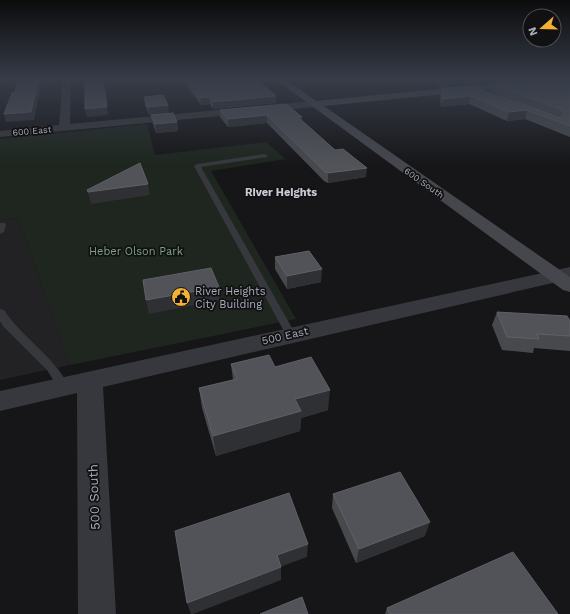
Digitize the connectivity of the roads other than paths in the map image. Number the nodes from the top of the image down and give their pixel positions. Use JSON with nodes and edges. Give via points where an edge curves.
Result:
{"nodes":[{"id":1,"x":65,"y":108,"type":"edge"},
{"id":2,"x":274,"y":108,"type":"edge"},
{"id":3,"x":319,"y":108,"type":"edge"},
{"id":4,"x":64,"y":127,"type":"junction"},
{"id":5,"x":0,"y":134,"type":"edge"},
{"id":6,"x":265,"y":156,"type":"dead end"},
{"id":7,"x":0,"y":226,"type":"edge"},
{"id":8,"x":0,"y":232,"type":"edge"},
{"id":9,"x":565,"y":279,"type":"edge"},
{"id":10,"x":0,"y":312,"type":"edge"},
{"id":11,"x":291,"y":335,"type":"junction"},
{"id":12,"x":77,"y":383,"type":"junction"},
{"id":13,"x":0,"y":401,"type":"edge"},
{"id":14,"x":97,"y":614,"type":"edge"}],
"edges":[{"from":1,"to":4,"type":"street"},
{"from":2,"to":4,"type":"street","name":"600 East"},
{"from":3,"to":9,"type":"street","name":"600 South"},
{"from":4,"to":5,"type":"street","name":"600 East"},
{"from":6,"to":11,"type":"lane","via":[[197,166]]},
{"from":7,"to":8,"type":"lane","via":[[2,225]]},
{"from":9,"to":11,"type":"street","name":"500 East"},
{"from":10,"to":12,"type":"lane","via":[[7,324],[51,367]]},
{"from":11,"to":12,"type":"street","name":"500 East"},
{"from":12,"to":13,"type":"street","name":"500 East"},
{"from":12,"to":14,"type":"street","name":"500 South"}]}
